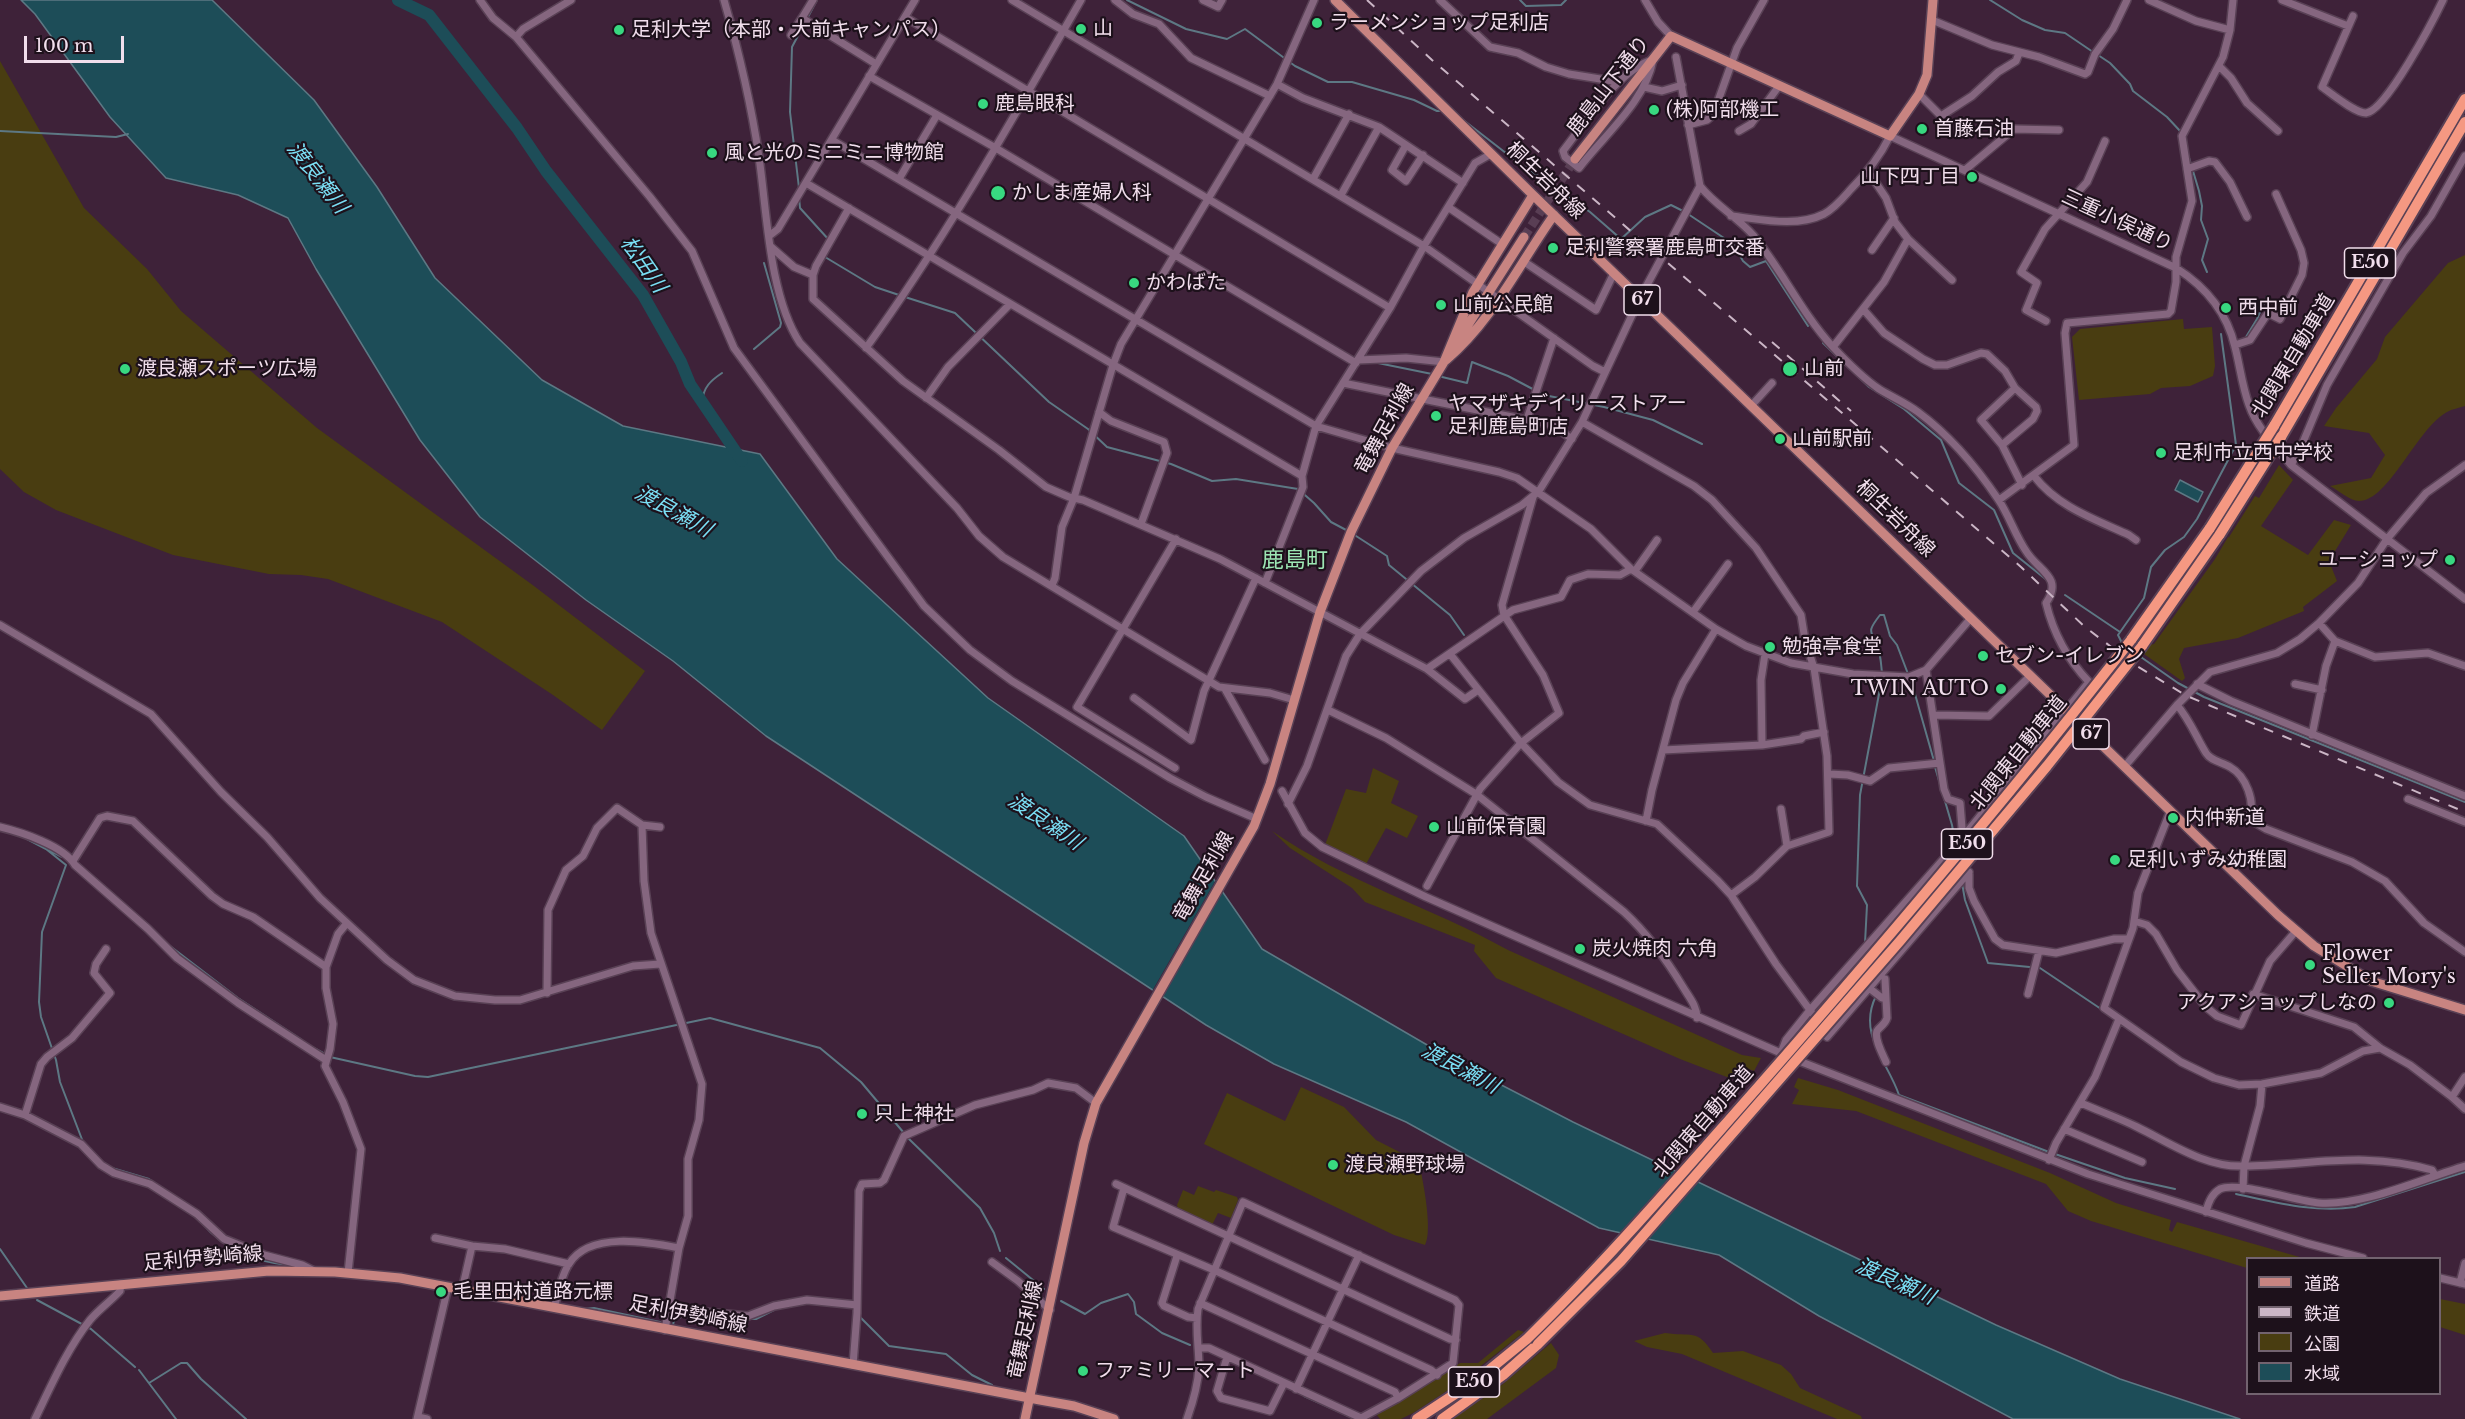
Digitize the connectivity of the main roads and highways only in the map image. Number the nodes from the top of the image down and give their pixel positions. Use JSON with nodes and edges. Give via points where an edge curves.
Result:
{"nodes":[{"id":1,"x":1335,"y":0,"type":"edge"},
{"id":2,"x":1933,"y":0,"type":"edge"},
{"id":3,"x":1671,"y":36,"type":"joint"},
{"id":4,"x":2465,"y":99,"type":"edge"},
{"id":5,"x":2465,"y":122,"type":"edge"},
{"id":6,"x":1575,"y":159,"type":"tunnel mouth"},
{"id":7,"x":1533,"y":195,"type":"junction"},
{"id":8,"x":1554,"y":214,"type":"junction"},
{"id":9,"x":1524,"y":237,"type":"tunnel mouth"},
{"id":10,"x":1444,"y":362,"type":"junction"},
{"id":11,"x":2465,"y":1010,"type":"edge"},
{"id":12,"x":0,"y":1296,"type":"edge"},
{"id":13,"x":1030,"y":1398,"type":"junction"},
{"id":14,"x":1025,"y":1419,"type":"edge"},
{"id":15,"x":1114,"y":1419,"type":"edge"},
{"id":16,"x":1417,"y":1419,"type":"edge"},
{"id":17,"x":1442,"y":1419,"type":"edge"}],
"edges":[{"from":1,"to":7,"type":"main road","name":"桐生岩舟線","number":"67"},
{"from":2,"to":3,"type":"main road","name":"三重小俣通り","via":[[1927,75],[1919,94],[1890,136]]},
{"from":3,"to":6,"type":"main road","name":"鹿島山下通り"},
{"from":4,"to":16,"type":"highway","name":"北関東自動車道","number":"E50","bridge":true,"via":[[2210,528],[2131,640],[2037,760],[1604,1261],[1527,1339],[1478,1379]]},
{"from":5,"to":17,"type":"highway","name":"北関東自動車道","number":"E50","bridge":true,"via":[[2281,437],[2142,646],[2013,808],[1621,1261],[1538,1344]]},
{"from":7,"to":8,"type":"main road","name":"桐生岩舟線","number":"67"},
{"from":7,"to":10,"type":"main road","name":"竜舞足利線","via":[[1477,284]]},
{"from":8,"to":10,"type":"main road","name":"竜舞足利線","via":[[1499,299],[1463,345]]},
{"from":8,"to":11,"type":"main road","name":"桐生岩舟線","number":"67","via":[[2296,931],[2371,981]]},
{"from":9,"to":10,"type":"main road"},
{"from":10,"to":13,"type":"main road","name":"竜舞足利線","via":[[1392,448],[1351,532],[1320,612],[1256,822],[1098,1098],[1084,1143]]},
{"from":12,"to":13,"type":"main road","name":"足利伊勢崎線","via":[[269,1271],[400,1278]]},
{"from":13,"to":14,"type":"main road","name":"竜舞足利線"},
{"from":13,"to":15,"type":"main road","name":"足利伊勢崎線"}]}
